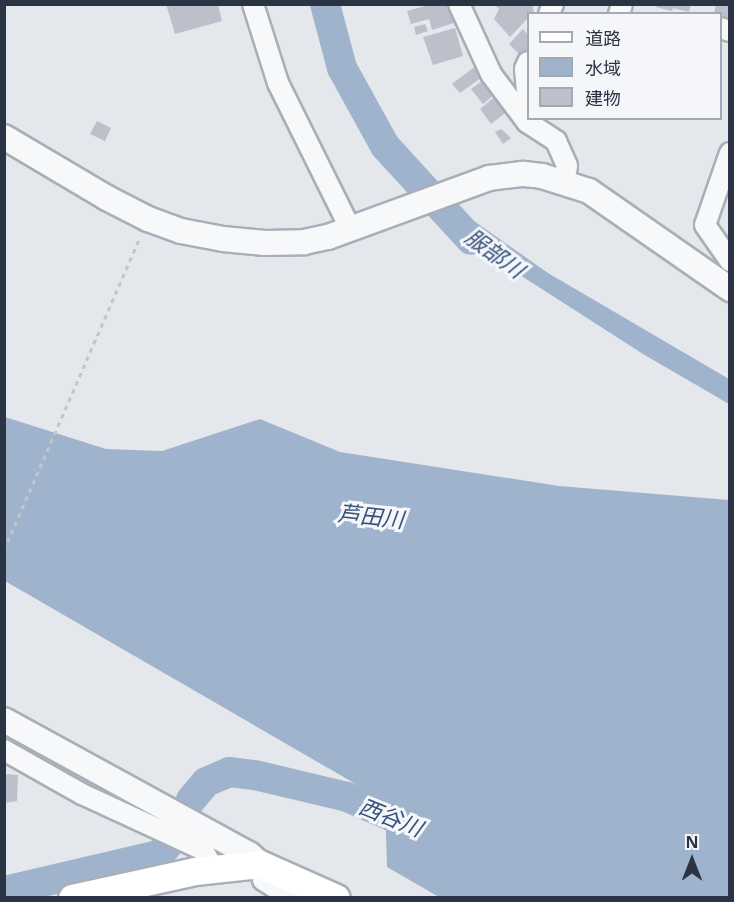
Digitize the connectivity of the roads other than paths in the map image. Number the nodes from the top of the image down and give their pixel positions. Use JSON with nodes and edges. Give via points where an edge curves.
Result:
{"nodes":[{"id":1,"x":253,"y":4,"type":"edge"},
{"id":2,"x":459,"y":4,"type":"edge"},
{"id":3,"x":527,"y":64,"type":"edge"},
{"id":4,"x":527,"y":94,"type":"edge"},
{"id":5,"x":536,"y":124,"type":"edge"},
{"id":6,"x":4,"y":137,"type":"edge"},
{"id":7,"x":729,"y":153,"type":"edge"},
{"id":8,"x":564,"y":182,"type":"junction"},
{"id":9,"x":358,"y":227,"type":"junction"},
{"id":10,"x":729,"y":261,"type":"edge"},
{"id":11,"x":729,"y":290,"type":"edge"},
{"id":12,"x":4,"y":720,"type":"edge"},
{"id":13,"x":4,"y":750,"type":"edge"},
{"id":14,"x":260,"y":864,"type":"junction"},
{"id":15,"x":213,"y":868,"type":"junction"},
{"id":16,"x":72,"y":897,"type":"edge"},
{"id":17,"x":292,"y":897,"type":"edge"},
{"id":18,"x":336,"y":897,"type":"edge"}],
"edges":[{"from":1,"to":9,"type":"street","via":[[278,82]]},
{"from":2,"to":5,"type":"street","via":[[491,74],[527,122]]},
{"from":3,"to":4,"type":"street"},
{"from":5,"to":8,"type":"street","via":[[556,141],[564,155]]},
{"from":6,"to":9,"type":"street","via":[[107,198],[181,231],[264,243],[304,242]]},
{"from":7,"to":10,"type":"street","via":[[705,225]]},
{"from":8,"to":9,"type":"street","via":[[524,174],[489,178]]},
{"from":8,"to":11,"type":"street","via":[[588,191]]},
{"from":12,"to":14,"type":"street","via":[[249,854]]},
{"from":13,"to":15,"type":"street","via":[[82,794],[203,850]]},
{"from":14,"to":15,"type":"main road"},
{"from":14,"to":17,"type":"street","via":[[263,880]]},
{"from":14,"to":18,"type":"main road"},
{"from":15,"to":16,"type":"main road"}]}
